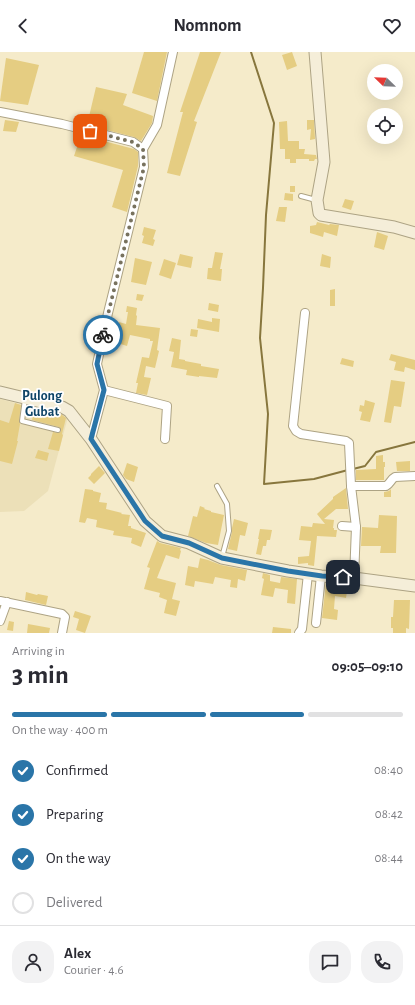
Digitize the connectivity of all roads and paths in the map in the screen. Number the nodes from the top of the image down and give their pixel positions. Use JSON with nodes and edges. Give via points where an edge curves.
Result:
{"nodes":[{"id":1,"x":173,"y":52,"type":"edge"},
{"id":2,"x":315,"y":52,"type":"edge"},
{"id":3,"x":0,"y":112,"type":"edge"},
{"id":4,"x":143,"y":149,"type":"junction"},
{"id":5,"x":301,"y":196,"type":"dead end"},
{"id":6,"x":317,"y":200,"type":"junction"},
{"id":7,"x":415,"y":233,"type":"edge"},
{"id":8,"x":305,"y":313,"type":"dead end"},
{"id":9,"x":104,"y":390,"type":"junction"},
{"id":10,"x":0,"y":392,"type":"edge"},
{"id":11,"x":25,"y":399,"type":"junction"},
{"id":12,"x":58,"y":430,"type":"dead end"},
{"id":13,"x":91,"y":439,"type":"junction"},
{"id":14,"x":165,"y":439,"type":"dead end"},
{"id":15,"x":415,"y":476,"type":"edge"},
{"id":16,"x":217,"y":486,"type":"dead end"},
{"id":17,"x":351,"y":486,"type":"junction"},
{"id":18,"x":342,"y":526,"type":"dead end"},
{"id":19,"x":356,"y":527,"type":"junction"},
{"id":20,"x":222,"y":558,"type":"junction"},
{"id":21,"x":308,"y":574,"type":"junction"},
{"id":22,"x":322,"y":576,"type":"junction"},
{"id":23,"x":354,"y":578,"type":"junction"},
{"id":24,"x":415,"y":586,"type":"edge"},
{"id":25,"x":3,"y":601,"type":"edge"},
{"id":26,"x":0,"y":621,"type":"edge"},
{"id":27,"x":316,"y":623,"type":"dead end"},
{"id":28,"x":62,"y":633,"type":"edge"},
{"id":29,"x":299,"y":633,"type":"edge"}],
"edges":[{"from":1,"to":4,"type":"street","via":[[157,125]]},
{"from":2,"to":6,"type":"street","via":[[324,162]]},
{"from":3,"to":4,"type":"street","via":[[133,142]]},
{"from":4,"to":9,"type":"street","via":[[144,167],[97,364]]},
{"from":5,"to":6,"type":"lane"},
{"from":6,"to":7,"type":"street","via":[[321,215]]},
{"from":8,"to":17,"type":"street","via":[[293,426],[301,434],[349,444]]},
{"from":9,"to":13,"type":"street"},
{"from":9,"to":14,"type":"street","via":[[167,406]]},
{"from":10,"to":11,"type":"street"},
{"from":11,"to":12,"type":"lane","via":[[22,421]]},
{"from":11,"to":13,"type":"street","via":[[62,407],[69,411]]},
{"from":13,"to":20,"type":"street","via":[[145,521],[162,536],[189,543]]},
{"from":15,"to":17,"type":"street","via":[[395,477],[386,486]]},
{"from":16,"to":20,"type":"lane","via":[[226,504],[229,530]]},
{"from":17,"to":19,"type":"street"},
{"from":18,"to":19,"type":"street"},
{"from":19,"to":23,"type":"street"},
{"from":20,"to":21,"type":"street"},
{"from":21,"to":22,"type":"street"},
{"from":21,"to":29,"type":"street","via":[[302,629]]},
{"from":22,"to":23,"type":"street"},
{"from":22,"to":27,"type":"street"},
{"from":23,"to":24,"type":"street"},
{"from":25,"to":26,"type":"street"},
{"from":25,"to":28,"type":"street","via":[[62,614],[65,617]]}]}
